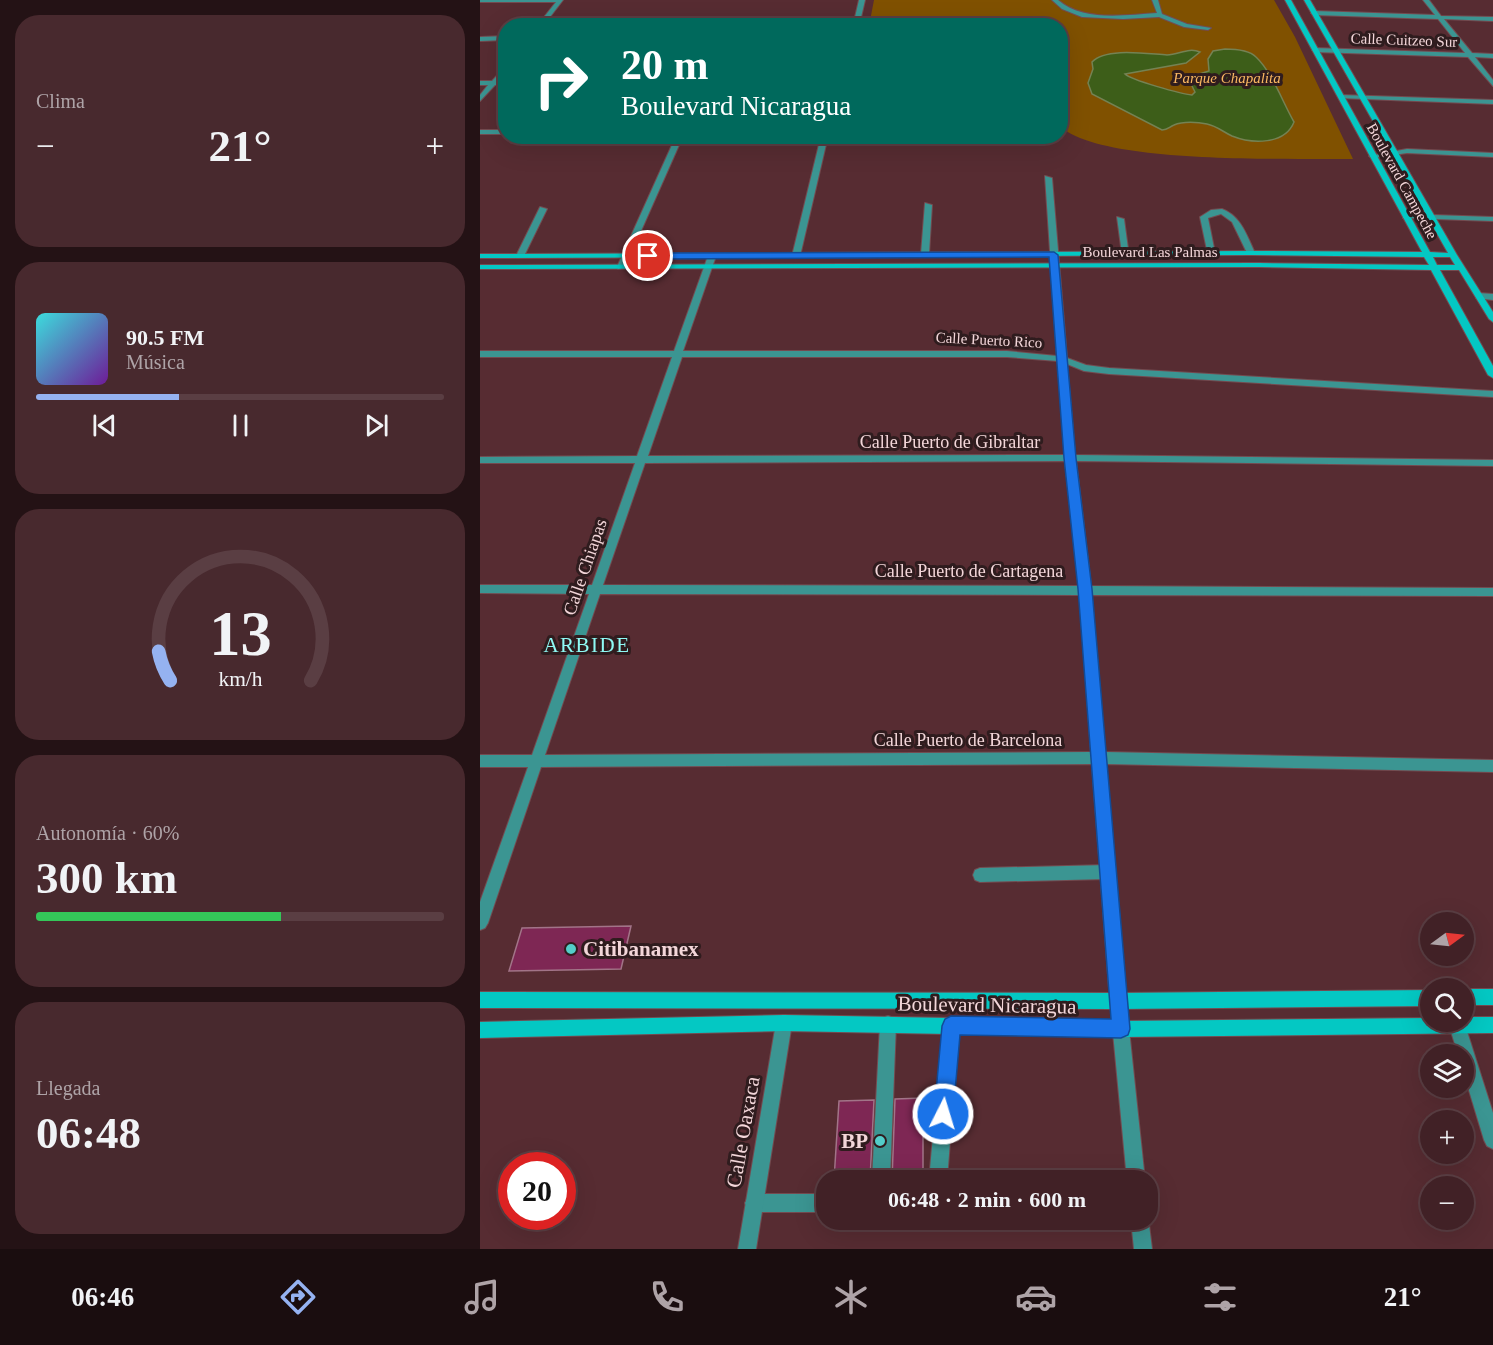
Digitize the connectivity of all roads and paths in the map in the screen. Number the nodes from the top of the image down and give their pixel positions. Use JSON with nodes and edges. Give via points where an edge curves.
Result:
{"nodes":[{"id":1,"x":480,"y":0,"type":"edge"},
{"id":2,"x":560,"y":0,"type":"edge"},
{"id":3,"x":862,"y":0,"type":"edge"},
{"id":4,"x":1055,"y":0,"type":"edge"},
{"id":5,"x":1155,"y":0,"type":"edge"},
{"id":6,"x":1288,"y":0,"type":"edge"},
{"id":7,"x":1307,"y":0,"type":"edge"},
{"id":8,"x":1426,"y":0,"type":"edge"},
{"id":9,"x":1314,"y":13,"type":"junction"},
{"id":10,"x":1160,"y":15,"type":"junction"},
{"id":11,"x":546,"y":18,"type":"edge"},
{"id":12,"x":858,"y":18,"type":"edge"},
{"id":13,"x":1440,"y":18,"type":"junction"},
{"id":14,"x":1493,"y":19,"type":"edge"},
{"id":15,"x":1208,"y":28,"type":"dead end"},
{"id":16,"x":498,"y":38,"type":"edge"},
{"id":17,"x":480,"y":39,"type":"edge"},
{"id":18,"x":1315,"y":50,"type":"junction"},
{"id":19,"x":1336,"y":51,"type":"junction"},
{"id":20,"x":1472,"y":56,"type":"junction"},
{"id":21,"x":1493,"y":56,"type":"edge"},
{"id":22,"x":498,"y":77,"type":"edge"},
{"id":23,"x":480,"y":83,"type":"edge"},
{"id":24,"x":493,"y":83,"type":"junction"},
{"id":25,"x":498,"y":83,"type":"edge"},
{"id":26,"x":1493,"y":84,"type":"edge"},
{"id":27,"x":1341,"y":97,"type":"junction"},
{"id":28,"x":1361,"y":97,"type":"junction"},
{"id":29,"x":480,"y":99,"type":"edge"},
{"id":30,"x":1493,"y":102,"type":"edge"},
{"id":31,"x":480,"y":132,"type":"edge"},
{"id":32,"x":498,"y":132,"type":"edge"},
{"id":33,"x":676,"y":144,"type":"edge"},
{"id":34,"x":823,"y":144,"type":"edge"},
{"id":35,"x":1393,"y":152,"type":"junction"},
{"id":36,"x":1493,"y":155,"type":"edge"},
{"id":37,"x":1373,"y":156,"type":"junction"},
{"id":38,"x":1048,"y":178,"type":"dead end"},
{"id":39,"x":928,"y":205,"type":"dead end"},
{"id":40,"x":543,"y":209,"type":"dead end"},
{"id":41,"x":1406,"y":216,"type":"junction"},
{"id":42,"x":1432,"y":216,"type":"junction"},
{"id":43,"x":1120,"y":219,"type":"dead end"},
{"id":44,"x":1493,"y":219,"type":"edge"},
{"id":45,"x":1211,"y":253,"type":"junction"},
{"id":46,"x":1251,"y":253,"type":"junction"},
{"id":47,"x":925,"y":254,"type":"junction"},
{"id":48,"x":1126,"y":254,"type":"junction"},
{"id":49,"x":1427,"y":255,"type":"junction"},
{"id":50,"x":1453,"y":255,"type":"junction"},
{"id":51,"x":480,"y":256,"type":"edge"},
{"id":52,"x":520,"y":256,"type":"junction"},
{"id":53,"x":626,"y":256,"type":"junction"},
{"id":54,"x":712,"y":256,"type":"junction"},
{"id":55,"x":795,"y":256,"type":"junction"},
{"id":56,"x":1054,"y":260,"type":"junction"},
{"id":57,"x":480,"y":267,"type":"edge"},
{"id":58,"x":621,"y":267,"type":"junction"},
{"id":59,"x":709,"y":268,"type":"junction"},
{"id":60,"x":1434,"y":268,"type":"junction"},
{"id":61,"x":1461,"y":268,"type":"junction"},
{"id":62,"x":1479,"y":296,"type":"junction"},
{"id":63,"x":1493,"y":297,"type":"edge"},
{"id":64,"x":1493,"y":319,"type":"edge"},
{"id":65,"x":480,"y":354,"type":"edge"},
{"id":66,"x":679,"y":354,"type":"junction"},
{"id":67,"x":1062,"y":360,"type":"junction"},
{"id":68,"x":1493,"y":375,"type":"edge"},
{"id":69,"x":1493,"y":394,"type":"edge"},
{"id":70,"x":1070,"y":458,"type":"junction"},
{"id":71,"x":480,"y":460,"type":"edge"},
{"id":72,"x":641,"y":460,"type":"junction"},
{"id":73,"x":1493,"y":463,"type":"edge"},
{"id":74,"x":596,"y":588,"type":"junction"},
{"id":75,"x":480,"y":589,"type":"edge"},
{"id":76,"x":1085,"y":589,"type":"junction"},
{"id":77,"x":1493,"y":592,"type":"edge"},
{"id":78,"x":1097,"y":758,"type":"junction"},
{"id":79,"x":537,"y":760,"type":"junction"},
{"id":80,"x":480,"y":761,"type":"edge"},
{"id":81,"x":1493,"y":766,"type":"edge"},
{"id":82,"x":1107,"y":872,"type":"junction"},
{"id":83,"x":980,"y":875,"type":"dead end"},
{"id":84,"x":480,"y":923,"type":"edge"},
{"id":85,"x":1474,"y":997,"type":"edge"},
{"id":86,"x":1493,"y":997,"type":"edge"},
{"id":87,"x":1420,"y":998,"type":"edge"},
{"id":88,"x":480,"y":1000,"type":"edge"},
{"id":89,"x":1118,"y":1001,"type":"junction"},
{"id":90,"x":784,"y":1023,"type":"junction"},
{"id":91,"x":888,"y":1024,"type":"junction"},
{"id":92,"x":1420,"y":1024,"type":"edge"},
{"id":93,"x":1474,"y":1024,"type":"edge"},
{"id":94,"x":1493,"y":1025,"type":"edge"},
{"id":95,"x":951,"y":1026,"type":"junction"},
{"id":96,"x":1121,"y":1029,"type":"junction"},
{"id":97,"x":480,"y":1030,"type":"edge"},
{"id":98,"x":1459,"y":1032,"type":"edge"},
{"id":99,"x":1493,"y":1140,"type":"edge"},
{"id":100,"x":881,"y":1170,"type":"edge"},
{"id":101,"x":939,"y":1170,"type":"edge"},
{"id":102,"x":1135,"y":1170,"type":"edge"},
{"id":103,"x":754,"y":1203,"type":"junction"},
{"id":104,"x":816,"y":1203,"type":"edge"},
{"id":105,"x":1141,"y":1230,"type":"edge"},
{"id":106,"x":747,"y":1249,"type":"edge"},
{"id":107,"x":1143,"y":1249,"type":"edge"}],
"edges":[{"from":1,"to":2,"type":"street"},
{"from":2,"to":11,"type":"street"},
{"from":3,"to":12,"type":"street"},
{"from":4,"to":10,"type":"street","via":[[1082,15]]},
{"from":5,"to":10,"type":"street"},
{"from":6,"to":18,"type":"street","name":"Boulevard Campeche"},
{"from":7,"to":9,"type":"street","name":"Boulevard Campeche"},
{"from":8,"to":13,"type":"street"},
{"from":9,"to":13,"type":"street"},
{"from":9,"to":19,"type":"street","name":"Boulevard Campeche"},
{"from":10,"to":15,"type":"street","via":[[1186,26]]},
{"from":13,"to":14,"type":"street"},
{"from":13,"to":20,"type":"street"},
{"from":16,"to":17,"type":"street"},
{"from":18,"to":19,"type":"street","name":"Calle Cuitzeo Sur"},
{"from":18,"to":27,"type":"street","name":"Boulevard Campeche"},
{"from":19,"to":20,"type":"street","name":"Calle Cuitzeo Sur"},
{"from":19,"to":28,"type":"street","name":"Boulevard Campeche"},
{"from":20,"to":21,"type":"street","name":"Calle Cuitzeo Sur"},
{"from":20,"to":26,"type":"street"},
{"from":22,"to":24,"type":"street"},
{"from":23,"to":24,"type":"street"},
{"from":24,"to":25,"type":"street"},
{"from":24,"to":29,"type":"street"},
{"from":27,"to":28,"type":"street"},
{"from":27,"to":37,"type":"street","name":"Boulevard Campeche"},
{"from":28,"to":30,"type":"street"},
{"from":28,"to":35,"type":"street","name":"Boulevard Campeche"},
{"from":31,"to":32,"type":"street"},
{"from":33,"to":53,"type":"street"},
{"from":34,"to":55,"type":"street"},
{"from":35,"to":36,"type":"street"},
{"from":35,"to":37,"type":"street"},
{"from":35,"to":42,"type":"street","name":"Boulevard Campeche"},
{"from":37,"to":41,"type":"street","name":"Boulevard Campeche"},
{"from":38,"to":56,"type":"street"},
{"from":39,"to":47,"type":"street"},
{"from":40,"to":52,"type":"street"},
{"from":41,"to":42,"type":"street"},
{"from":41,"to":49,"type":"street","name":"Boulevard Campeche"},
{"from":42,"to":44,"type":"street"},
{"from":42,"to":50,"type":"street","name":"Boulevard Campeche"},
{"from":43,"to":48,"type":"street"},
{"from":45,"to":46,"type":"street","name":"Boulevard Las Palmas"},
{"from":45,"to":46,"type":"street","via":[[1204,217],[1214,213],[1233,218]]},
{"from":45,"to":48,"type":"street","name":"Boulevard Las Palmas"},
{"from":46,"to":49,"type":"street","name":"Boulevard Las Palmas"},
{"from":47,"to":55,"type":"street","name":"Boulevard Las Palmas"},
{"from":47,"to":56,"type":"street","name":"Boulevard Las Palmas"},
{"from":48,"to":56,"type":"street","name":"Boulevard Las Palmas"},
{"from":49,"to":50,"type":"street","name":"Boulevard Las Palmas"},
{"from":49,"to":60,"type":"street","name":"Boulevard Campeche"},
{"from":50,"to":61,"type":"street","name":"Boulevard Campeche"},
{"from":51,"to":52,"type":"street","name":"Boulevard Las Palmas"},
{"from":52,"to":53,"type":"street","name":"Boulevard Las Palmas"},
{"from":53,"to":54,"type":"street","name":"Boulevard Las Palmas"},
{"from":53,"to":58,"type":"street"},
{"from":54,"to":55,"type":"street","name":"Boulevard Las Palmas"},
{"from":54,"to":59,"type":"street","name":"Calle Chiapas"},
{"from":56,"to":59,"type":"street","name":"Boulevard Las Palmas"},
{"from":56,"to":60,"type":"street","name":"Boulevard Las Palmas"},
{"from":56,"to":67,"type":"street"},
{"from":57,"to":58,"type":"street","name":"Boulevard Las Palmas"},
{"from":58,"to":59,"type":"street","name":"Boulevard Las Palmas"},
{"from":59,"to":66,"type":"street","name":"Calle Chiapas"},
{"from":60,"to":61,"type":"street","name":"Boulevard Las Palmas"},
{"from":60,"to":68,"type":"street","name":"Boulevard Campeche"},
{"from":61,"to":62,"type":"street","name":"Boulevard Campeche"},
{"from":62,"to":63,"type":"street"},
{"from":62,"to":64,"type":"street","name":"Boulevard Campeche"},
{"from":65,"to":66,"type":"street","name":"Calle Puerto Rico"},
{"from":66,"to":67,"type":"street","name":"Calle Puerto Rico","via":[[927,352],[1017,354]]},
{"from":66,"to":72,"type":"street","name":"Calle Chiapas"},
{"from":67,"to":69,"type":"street","name":"Calle Puerto Rico","via":[[1108,371]]},
{"from":67,"to":70,"type":"street"},
{"from":70,"to":72,"type":"street","name":"Calle Puerto de Gibraltar"},
{"from":70,"to":73,"type":"street","name":"Calle Puerto de Gibraltar"},
{"from":70,"to":76,"type":"street"},
{"from":71,"to":72,"type":"street","name":"Calle Puerto de Gibraltar"},
{"from":72,"to":74,"type":"street","name":"Calle Chiapas"},
{"from":74,"to":75,"type":"street","name":"Calle Puerto de Cartagena"},
{"from":74,"to":76,"type":"street","name":"Calle Puerto de Cartagena"},
{"from":74,"to":79,"type":"street","name":"Calle Chiapas"},
{"from":76,"to":77,"type":"street","name":"Calle Puerto de Cartagena"},
{"from":76,"to":78,"type":"street"},
{"from":78,"to":79,"type":"street","name":"Calle Puerto de Barcelona"},
{"from":78,"to":81,"type":"street","name":"Calle Puerto de Barcelona"},
{"from":78,"to":82,"type":"street"},
{"from":79,"to":80,"type":"street","name":"Calle Puerto de Barcelona"},
{"from":79,"to":84,"type":"street","name":"Calle Chiapas"},
{"from":82,"to":83,"type":"street"},
{"from":82,"to":89,"type":"street"},
{"from":85,"to":86,"type":"street"},
{"from":87,"to":89,"type":"street","name":"Boulevard Nicaragua"},
{"from":88,"to":89,"type":"street","name":"Boulevard Nicaragua"},
{"from":89,"to":96,"type":"street"},
{"from":90,"to":91,"type":"street","name":"Boulevard Nicaragua"},
{"from":90,"to":97,"type":"street","name":"Boulevard Nicaragua"},
{"from":90,"to":103,"type":"street","name":"Calle Oaxaca"},
{"from":91,"to":95,"type":"street","name":"Boulevard Nicaragua"},
{"from":91,"to":100,"type":"street"},
{"from":92,"to":96,"type":"street","name":"Boulevard Nicaragua"},
{"from":93,"to":94,"type":"street","name":"Boulevard Nicaragua"},
{"from":95,"to":96,"type":"street","name":"Boulevard Nicaragua"},
{"from":95,"to":101,"type":"street"},
{"from":96,"to":102,"type":"street"},
{"from":98,"to":99,"type":"street"},
{"from":103,"to":104,"type":"street"},
{"from":103,"to":106,"type":"street","name":"Calle Oaxaca"},
{"from":105,"to":107,"type":"street"}]}
